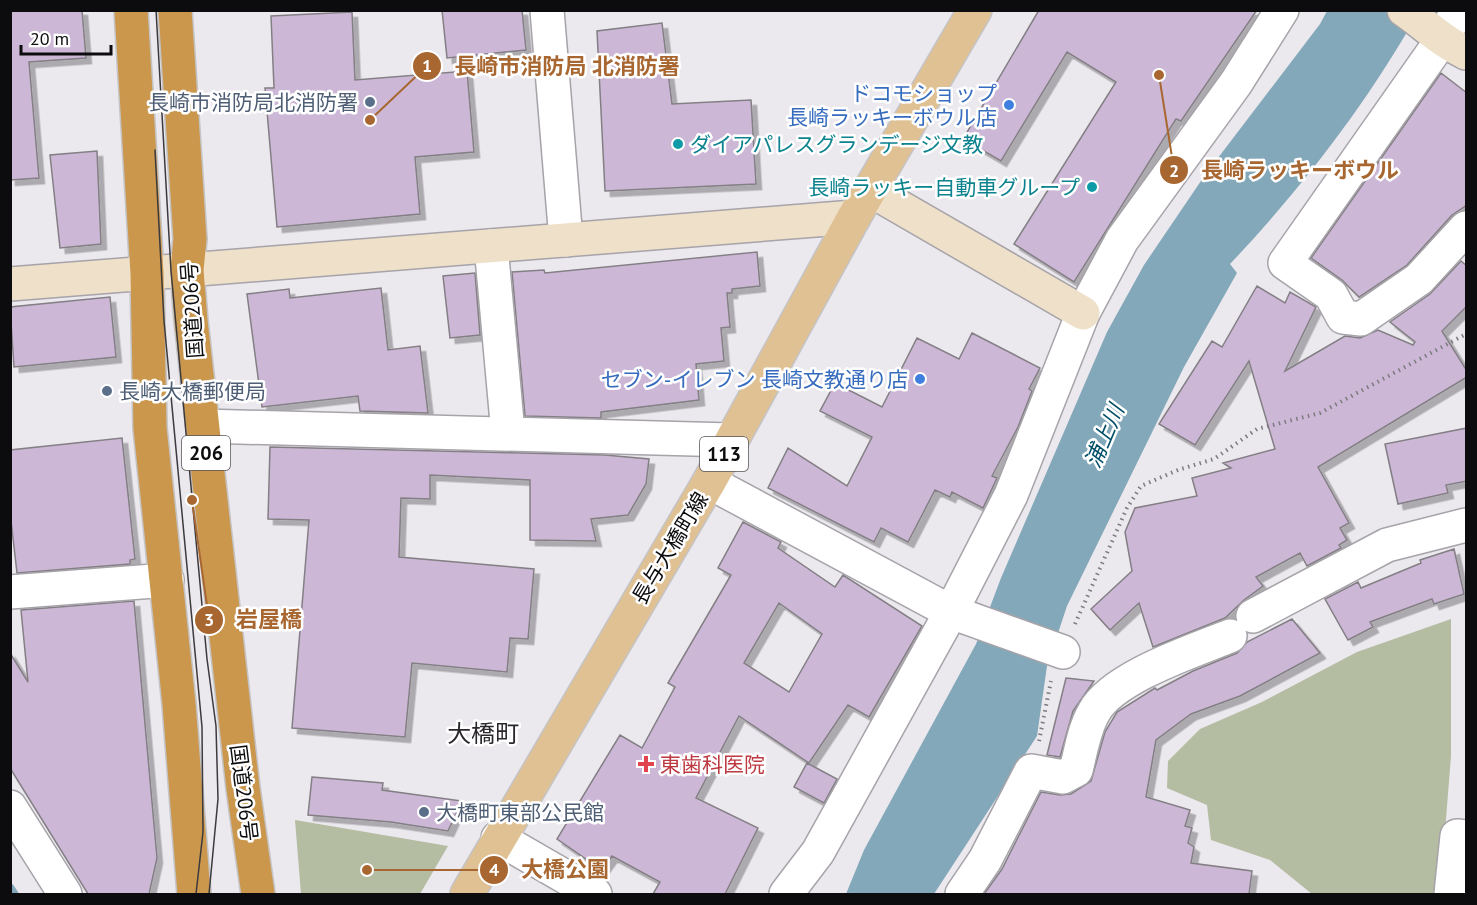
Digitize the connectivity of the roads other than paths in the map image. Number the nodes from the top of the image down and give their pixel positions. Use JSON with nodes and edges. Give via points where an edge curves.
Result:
{"nodes":[{"id":1,"x":131,"y":10,"type":"edge"},
{"id":2,"x":175,"y":10,"type":"edge"},
{"id":3,"x":547,"y":10,"type":"edge"},
{"id":4,"x":975,"y":10,"type":"edge"},
{"id":5,"x":1282,"y":10,"type":"edge"},
{"id":6,"x":1458,"y":10,"type":"edge"},
{"id":7,"x":1435,"y":32,"type":"edge"},
{"id":8,"x":863,"y":204,"type":"junction"},
{"id":9,"x":1467,"y":228,"type":"edge"},
{"id":10,"x":566,"y":240,"type":"junction"},
{"id":11,"x":491,"y":246,"type":"junction"},
{"id":12,"x":187,"y":270,"type":"junction"},
{"id":13,"x":147,"y":273,"type":"junction"},
{"id":14,"x":10,"y":284,"type":"edge"},
{"id":15,"x":1083,"y":313,"type":"junction"},
{"id":16,"x":203,"y":426,"type":"junction"},
{"id":17,"x":508,"y":433,"type":"junction"},
{"id":18,"x":731,"y":440,"type":"junction"},
{"id":19,"x":709,"y":482,"type":"junction"},
{"id":20,"x":1467,"y":525,"type":"edge"},
{"id":21,"x":167,"y":580,"type":"junction"},
{"id":22,"x":10,"y":592,"type":"edge"},
{"id":23,"x":951,"y":612,"type":"junction"},
{"id":24,"x":1063,"y":652,"type":"road end"},
{"id":25,"x":10,"y":807,"type":"edge"},
{"id":26,"x":1467,"y":837,"type":"edge"},
{"id":27,"x":498,"y":838,"type":"junction"},
{"id":28,"x":65,"y":894,"type":"edge"},
{"id":29,"x":194,"y":894,"type":"edge"},
{"id":30,"x":258,"y":894,"type":"edge"},
{"id":31,"x":467,"y":894,"type":"edge"},
{"id":32,"x":595,"y":894,"type":"edge"},
{"id":33,"x":786,"y":894,"type":"edge"},
{"id":34,"x":962,"y":894,"type":"edge"},
{"id":35,"x":1451,"y":894,"type":"edge"}],
"edges":[{"from":1,"to":13,"type":"highway","name":"国道206号","number":"206"},
{"from":2,"to":12,"type":"highway","name":"国道206号","number":"206","via":[[190,239]]},
{"from":3,"to":10,"type":"street"},
{"from":4,"to":8,"type":"main road","name":"長与大橋町線","number":"113"},
{"from":5,"to":15,"type":"street","via":[[1236,82],[1122,240]]},
{"from":6,"to":7,"type":"street"},
{"from":7,"to":9,"type":"street","via":[[1285,263],[1330,295],[1343,317],[1361,319],[1419,279]]},
{"from":8,"to":10,"type":"street"},
{"from":8,"to":15,"type":"street"},
{"from":8,"to":18,"type":"main road","name":"長与大橋町線","number":"113"},
{"from":10,"to":11,"type":"street"},
{"from":11,"to":12,"type":"street"},
{"from":11,"to":17,"type":"street"},
{"from":12,"to":13,"type":"street"},
{"from":12,"to":16,"type":"highway","name":"国道206号","number":"206"},
{"from":13,"to":14,"type":"street"},
{"from":13,"to":21,"type":"highway","name":"国道206号","number":"206","via":[[150,428]]},
{"from":15,"to":23,"type":"street","via":[[1011,495]]},
{"from":16,"to":17,"type":"street"},
{"from":16,"to":30,"type":"highway","name":"国道206号","number":"206"},
{"from":17,"to":18,"type":"street"},
{"from":18,"to":19,"type":"main road","name":"長与大橋町線","number":"113"},
{"from":19,"to":23,"type":"street"},
{"from":19,"to":27,"type":"main road","name":"長与大橋町線","number":"113"},
{"from":20,"to":34,"type":"street","via":[[1387,545],[1241,626],[1127,681],[1094,711],[1076,770],[1063,777],[1031,771],[985,860]]},
{"from":21,"to":22,"type":"street"},
{"from":21,"to":29,"type":"highway","name":"国道206号","number":"206"},
{"from":23,"to":24,"type":"street"},
{"from":23,"to":33,"type":"street","via":[[818,852]]},
{"from":25,"to":28,"type":"street"},
{"from":26,"to":35,"type":"street","via":[[1457,836]]},
{"from":27,"to":31,"type":"main road","name":"長与大橋町線","number":"113"},
{"from":27,"to":32,"type":"street"}]}
